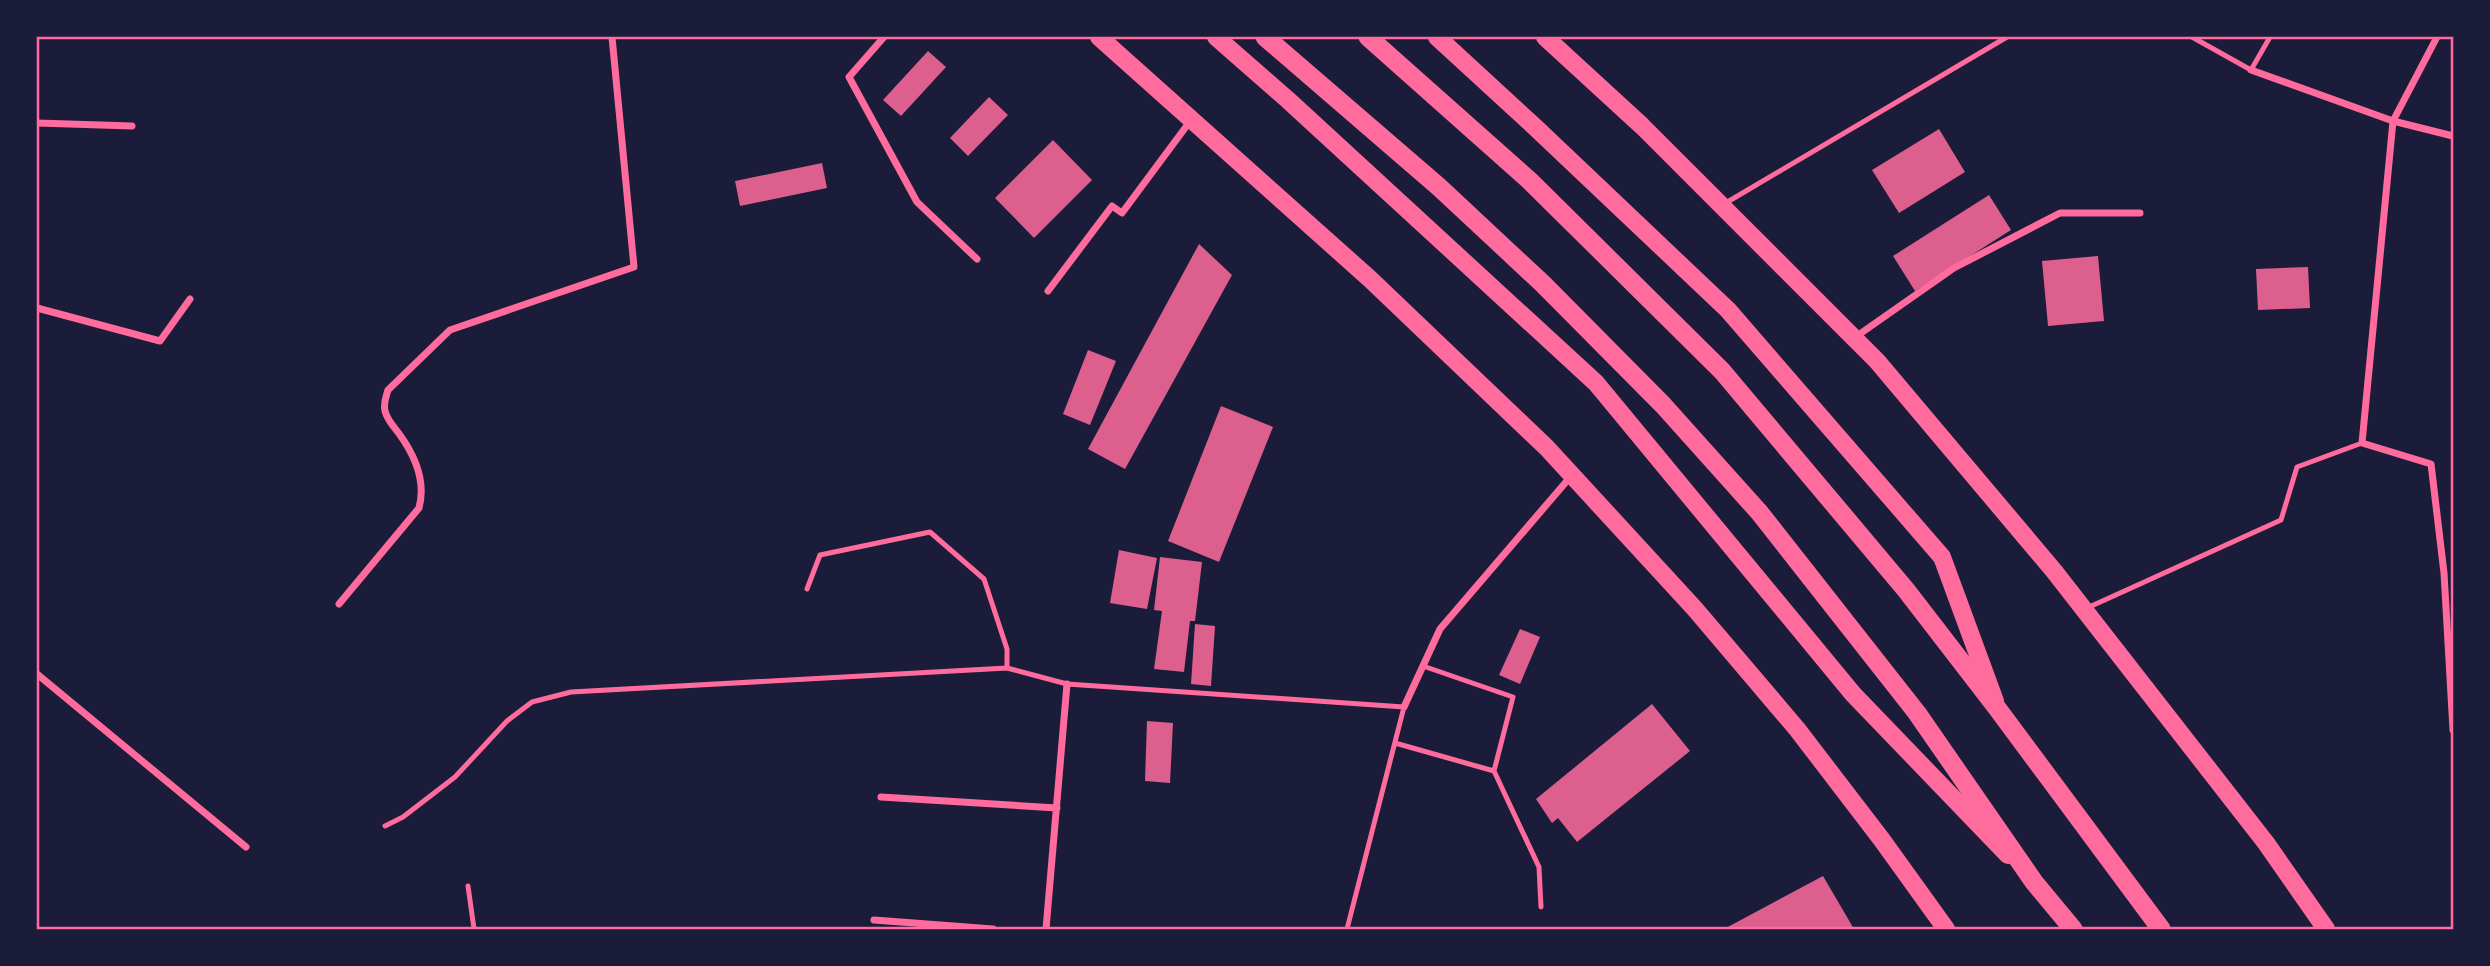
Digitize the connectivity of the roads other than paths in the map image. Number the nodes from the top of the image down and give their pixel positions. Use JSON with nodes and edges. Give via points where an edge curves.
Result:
{"nodes":[{"id":1,"x":612,"y":37,"type":"edge"},
{"id":2,"x":884,"y":37,"type":"edge"},
{"id":3,"x":1099,"y":37,"type":"edge"},
{"id":4,"x":1216,"y":37,"type":"edge"},
{"id":5,"x":1265,"y":37,"type":"edge"},
{"id":6,"x":1368,"y":37,"type":"edge"},
{"id":7,"x":1437,"y":37,"type":"edge"},
{"id":8,"x":1545,"y":37,"type":"edge"},
{"id":9,"x":2007,"y":37,"type":"edge"},
{"id":10,"x":2192,"y":37,"type":"edge"},
{"id":11,"x":2270,"y":37,"type":"edge"},
{"id":12,"x":2437,"y":37,"type":"edge"},
{"id":13,"x":2251,"y":71,"type":"junction"},
{"id":14,"x":1191,"y":119,"type":"junction"},
{"id":15,"x":2393,"y":121,"type":"junction"},
{"id":16,"x":37,"y":123,"type":"edge"},
{"id":17,"x":132,"y":126,"type":"dead end"},
{"id":18,"x":2453,"y":136,"type":"edge"},
{"id":19,"x":1721,"y":205,"type":"junction"},
{"id":20,"x":2140,"y":213,"type":"dead end"},
{"id":21,"x":977,"y":258,"type":"dead end"},
{"id":22,"x":1048,"y":291,"type":"dead end"},
{"id":23,"x":190,"y":299,"type":"dead end"},
{"id":24,"x":37,"y":308,"type":"edge"},
{"id":25,"x":1854,"y":338,"type":"junction"},
{"id":26,"x":2362,"y":443,"type":"junction"},
{"id":27,"x":1572,"y":475,"type":"junction"},
{"id":28,"x":2453,"y":570,"type":"edge"},
{"id":29,"x":2444,"y":573,"type":"junction"},
{"id":30,"x":807,"y":589,"type":"dead end"},
{"id":31,"x":339,"y":604,"type":"dead end"},
{"id":32,"x":2084,"y":610,"type":"junction"},
{"id":33,"x":1423,"y":666,"type":"junction"},
{"id":34,"x":1007,"y":668,"type":"junction"},
{"id":35,"x":37,"y":674,"type":"edge"},
{"id":36,"x":1067,"y":684,"type":"junction"},
{"id":37,"x":1404,"y":707,"type":"junction"},
{"id":38,"x":1997,"y":708,"type":"junction"},
{"id":39,"x":2453,"y":730,"type":"edge"},
{"id":40,"x":1395,"y":743,"type":"junction"},
{"id":41,"x":1494,"y":771,"type":"junction"},
{"id":42,"x":881,"y":797,"type":"dead end"},
{"id":43,"x":1057,"y":808,"type":"junction"},
{"id":44,"x":385,"y":826,"type":"dead end"},
{"id":45,"x":246,"y":847,"type":"dead end"},
{"id":46,"x":2034,"y":882,"type":"junction"},
{"id":47,"x":468,"y":886,"type":"dead end"},
{"id":48,"x":1541,"y":907,"type":"dead end"},
{"id":49,"x":874,"y":920,"type":"dead end"},
{"id":50,"x":474,"y":929,"type":"edge"},
{"id":51,"x":993,"y":929,"type":"edge"},
{"id":52,"x":1046,"y":929,"type":"edge"},
{"id":53,"x":1347,"y":929,"type":"edge"},
{"id":54,"x":1946,"y":929,"type":"edge"},
{"id":55,"x":2073,"y":929,"type":"edge"},
{"id":56,"x":2161,"y":929,"type":"edge"},
{"id":57,"x":2326,"y":929,"type":"edge"}],
"edges":[{"from":1,"to":31,"type":"street","via":[[634,267],[450,330],[388,390],[386,414],[409,447],[422,495],[419,508]]},
{"from":2,"to":21,"type":"street","via":[[849,77],[917,202]]},
{"from":3,"to":14,"type":"main road"},
{"from":4,"to":46,"type":"main road","via":[[1596,383],[1853,694]]},
{"from":5,"to":46,"type":"highway","via":[[1439,187],[1543,284],[1671,415],[1759,512],[1917,713]]},
{"from":6,"to":38,"type":"highway","via":[[1530,181],[1723,371],[1906,590]]},
{"from":7,"to":38,"type":"main road","via":[[1728,310],[1942,557]]},
{"from":8,"to":19,"type":"main road"},
{"from":9,"to":19,"type":"lane"},
{"from":10,"to":13,"type":"lane"},
{"from":11,"to":13,"type":"lane"},
{"from":12,"to":15,"type":"street"},
{"from":13,"to":15,"type":"street"},
{"from":14,"to":22,"type":"street","via":[[1122,213],[1112,206]]},
{"from":14,"to":27,"type":"main road","via":[[1370,279]]},
{"from":15,"to":18,"type":"street"},
{"from":15,"to":26,"type":"street"},
{"from":16,"to":17,"type":"street"},
{"from":19,"to":25,"type":"main road"},
{"from":20,"to":25,"type":"street","via":[[2060,214],[1954,268]]},
{"from":23,"to":24,"type":"street","via":[[160,341]]},
{"from":25,"to":32,"type":"main road"},
{"from":26,"to":29,"type":"street","via":[[2431,464]]},
{"from":26,"to":32,"type":"lane","via":[[2297,467],[2281,520]]},
{"from":27,"to":33,"type":"street","via":[[1440,629]]},
{"from":27,"to":54,"type":"main road","via":[[1797,729]]},
{"from":28,"to":29,"type":"lane"},
{"from":29,"to":39,"type":"street"},
{"from":30,"to":34,"type":"lane","via":[[820,555],[930,532],[984,579],[1007,649]]},
{"from":32,"to":57,"type":"main road","via":[[2266,843]]},
{"from":33,"to":37,"type":"street"},
{"from":33,"to":41,"type":"lane","via":[[1513,697]]},
{"from":34,"to":36,"type":"lane"},
{"from":34,"to":44,"type":"lane","via":[[571,692],[532,702],[507,721],[455,777]]},
{"from":35,"to":45,"type":"street"},
{"from":36,"to":37,"type":"lane"},
{"from":36,"to":43,"type":"street"},
{"from":37,"to":40,"type":"lane"},
{"from":38,"to":56,"type":"highway"},
{"from":40,"to":41,"type":"lane"},
{"from":40,"to":53,"type":"lane"},
{"from":41,"to":48,"type":"lane","via":[[1539,867]]},
{"from":42,"to":43,"type":"street"},
{"from":43,"to":52,"type":"street"},
{"from":46,"to":55,"type":"highway"},
{"from":47,"to":50,"type":"lane"},
{"from":49,"to":51,"type":"street"}]}
